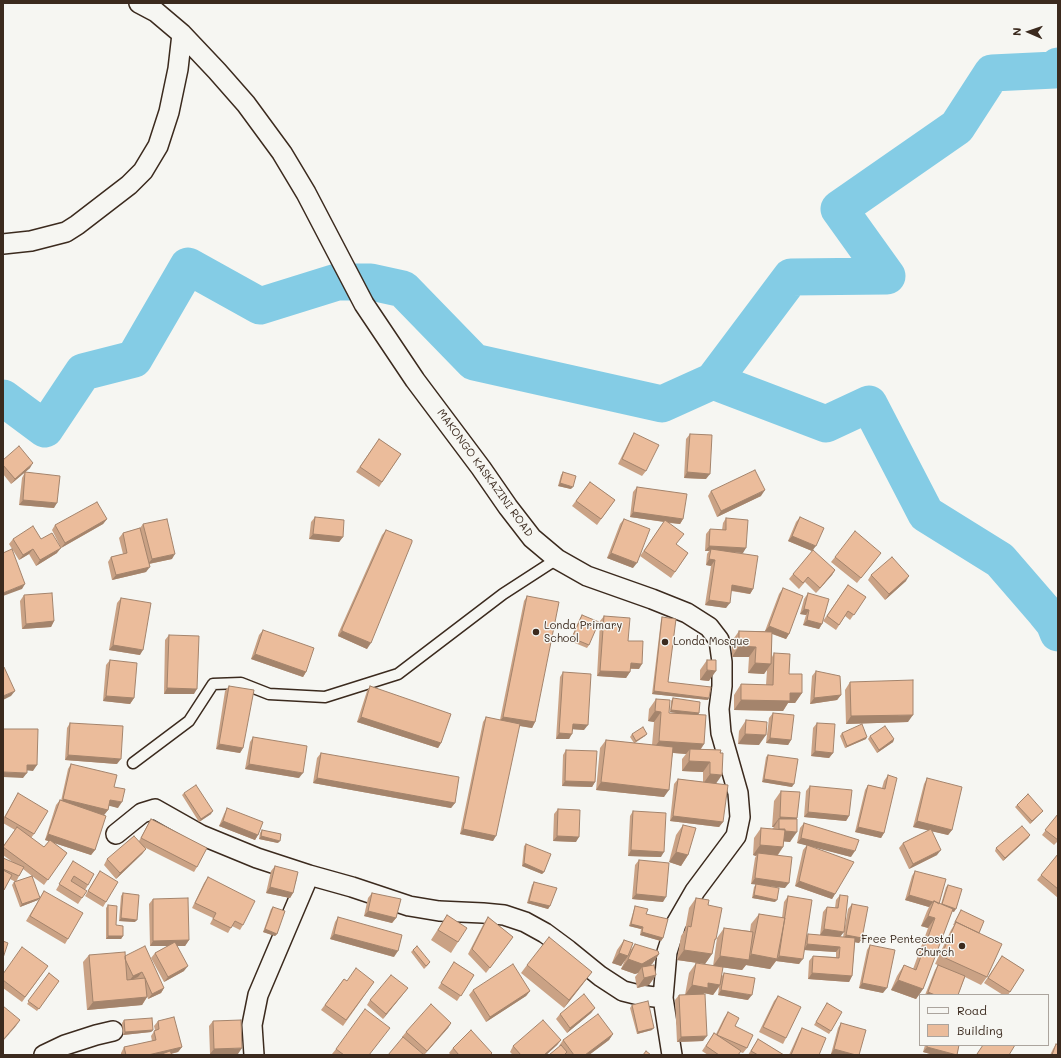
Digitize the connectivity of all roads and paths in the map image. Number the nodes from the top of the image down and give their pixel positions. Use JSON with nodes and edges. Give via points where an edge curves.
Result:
{"nodes":[{"id":1,"x":139,"y":3,"type":"edge"},
{"id":2,"x":182,"y":34,"type":"junction"},
{"id":3,"x":3,"y":244,"type":"edge"},
{"id":4,"x":558,"y":560,"type":"junction"},
{"id":5,"x":133,"y":764,"type":"dead end"},
{"id":6,"x":116,"y":834,"type":"dead end"},
{"id":7,"x":309,"y":875,"type":"junction"},
{"id":8,"x":663,"y":998,"type":"junction"},
{"id":9,"x":113,"y":1031,"type":"dead end"},
{"id":10,"x":44,"y":1055,"type":"edge"},
{"id":11,"x":254,"y":1055,"type":"edge"},
{"id":12,"x":672,"y":1055,"type":"edge"}],
"edges":[{"from":1,"to":2,"type":"street","name":"MAKONGO KASKAZINI ROAD","via":[[156,12]]},
{"from":2,"to":3,"type":"street","via":[[169,112],[158,146],[143,170],[129,185],[66,232],[31,241]]},
{"from":2,"to":4,"type":"street","name":"MAKONGO KASKAZINI ROAD","via":[[246,104],[282,153],[306,193],[364,304],[415,380],[532,538]]},
{"from":4,"to":5,"type":"lane","via":[[503,594],[398,674],[325,698],[268,694],[241,683],[213,684],[189,721]]},
{"from":4,"to":8,"type":"street","name":"MAKONGO KASKAZINI ROAD","via":[[587,576],[687,613],[709,627],[719,640],[722,662],[719,709],[721,733],[738,793],[740,817],[736,836],[695,891],[676,924],[667,952]]},
{"from":6,"to":7,"type":"street","via":[[142,813],[155,809],[201,835],[257,858]]},
{"from":7,"to":8,"type":"street","via":[[409,906],[439,911],[483,913],[525,922],[545,933],[623,991]]},
{"from":7,"to":11,"type":"street","via":[[258,995],[252,1025]]},
{"from":8,"to":12,"type":"street","name":"MAKONGO KASKAZINI ROAD"},
{"from":9,"to":10,"type":"street","via":[[65,1045]]}]}
